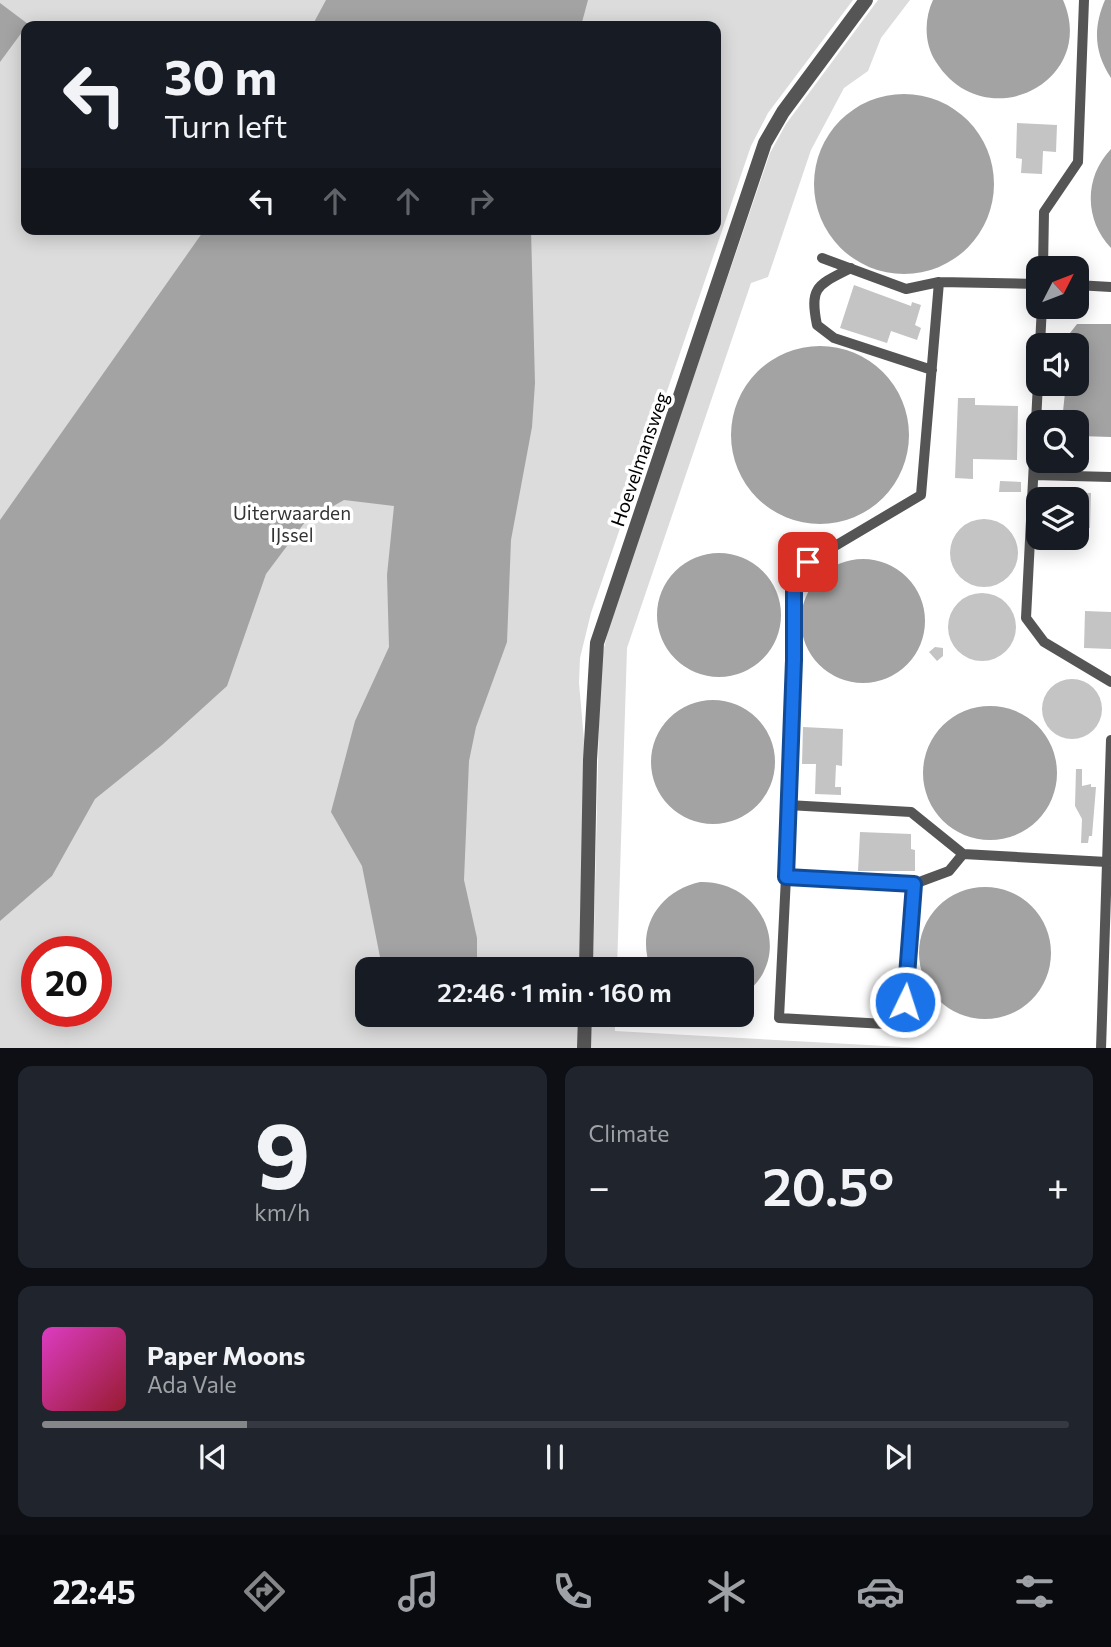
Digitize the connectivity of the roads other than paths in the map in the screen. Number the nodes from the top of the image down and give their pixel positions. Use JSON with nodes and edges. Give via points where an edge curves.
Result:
{"nodes":[{"id":1,"x":866,"y":0,"type":"edge"},
{"id":2,"x":1084,"y":0,"type":"edge"},
{"id":3,"x":1043,"y":256,"type":"edge"},
{"id":4,"x":822,"y":258,"type":"dead end"},
{"id":5,"x":851,"y":268,"type":"junction"},
{"id":6,"x":939,"y":282,"type":"junction"},
{"id":7,"x":1026,"y":284,"type":"edge"},
{"id":8,"x":1089,"y":286,"type":"edge"},
{"id":9,"x":1111,"y":287,"type":"edge"},
{"id":10,"x":932,"y":370,"type":"junction"},
{"id":11,"x":1037,"y":396,"type":"edge"},
{"id":12,"x":1034,"y":475,"type":"junction"},
{"id":13,"x":1111,"y":477,"type":"edge"},
{"id":14,"x":1111,"y":682,"type":"edge"},
{"id":15,"x":1111,"y":740,"type":"edge"},
{"id":16,"x":788,"y":805,"type":"junction"},
{"id":17,"x":963,"y":854,"type":"junction"},
{"id":18,"x":1107,"y":862,"type":"junction"},
{"id":19,"x":786,"y":877,"type":"junction"},
{"id":20,"x":914,"y":884,"type":"junction"},
{"id":21,"x":586,"y":957,"type":"edge"},
{"id":22,"x":585,"y":1027,"type":"edge"},
{"id":23,"x":584,"y":1048,"type":"edge"},
{"id":24,"x":1101,"y":1048,"type":"edge"}],
"edges":[{"from":1,"to":21,"type":"street","name":"Hoevelmansweg","via":[[765,143],[597,643]]},
{"from":2,"to":3,"type":"lane","via":[[1078,162],[1044,212]]},
{"from":4,"to":5,"type":"lane"},
{"from":5,"to":6,"type":"lane","via":[[906,289]]},
{"from":5,"to":10,"type":"lane","via":[[822,283],[812,302],[817,325],[834,338]]},
{"from":6,"to":7,"type":"lane"},
{"from":6,"to":10,"type":"lane"},
{"from":8,"to":9,"type":"lane"},
{"from":10,"to":16,"type":"lane","via":[[921,495],[808,562],[794,585]]},
{"from":11,"to":12,"type":"lane"},
{"from":12,"to":13,"type":"lane"},
{"from":12,"to":14,"type":"lane","via":[[1026,618],[1044,642]]},
{"from":15,"to":18,"type":"lane"},
{"from":16,"to":17,"type":"lane","via":[[911,812]]},
{"from":16,"to":19,"type":"lane"},
{"from":17,"to":18,"type":"lane"},
{"from":17,"to":20,"type":"lane","via":[[949,871]]},
{"from":18,"to":24,"type":"lane"},
{"from":19,"to":20,"type":"lane"},
{"from":19,"to":20,"type":"lane","via":[[779,1018],[903,1026]]},
{"from":22,"to":23,"type":"street"}]}
